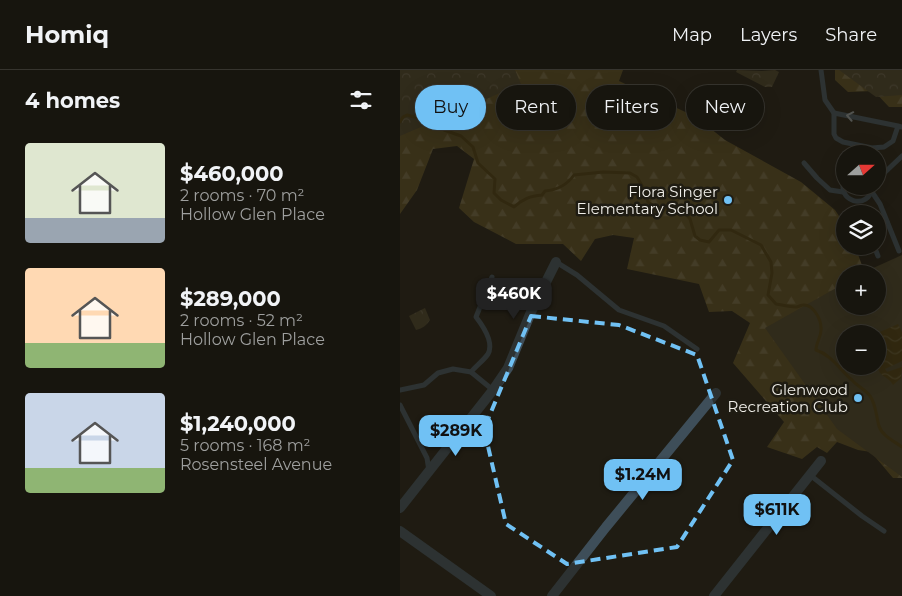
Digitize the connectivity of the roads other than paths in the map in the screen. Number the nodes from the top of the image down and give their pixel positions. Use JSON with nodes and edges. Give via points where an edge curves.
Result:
{"nodes":[{"id":1,"x":821,"y":70,"type":"edge"},
{"id":2,"x":834,"y":113,"type":"junction"},
{"id":3,"x":900,"y":126,"type":"edge"},
{"id":4,"x":902,"y":156,"type":"edge"},
{"id":5,"x":804,"y":163,"type":"dead end"},
{"id":6,"x":886,"y":171,"type":"edge"},
{"id":7,"x":836,"y":191,"type":"edge"},
{"id":8,"x":845,"y":195,"type":"edge"},
{"id":9,"x":869,"y":195,"type":"edge"},
{"id":10,"x":876,"y":195,"type":"edge"},
{"id":11,"x":887,"y":222,"type":"joint"},
{"id":12,"x":899,"y":250,"type":"dead end"},
{"id":13,"x":556,"y":262,"type":"joint"},
{"id":14,"x":492,"y":277,"type":"dead end"},
{"id":15,"x":697,"y":349,"type":"dead end"},
{"id":16,"x":471,"y":372,"type":"junction"},
{"id":17,"x":400,"y":390,"type":"edge"},
{"id":18,"x":493,"y":390,"type":"junction"},
{"id":19,"x":716,"y":393,"type":"dead end"},
{"id":20,"x":400,"y":405,"type":"edge"},
{"id":21,"x":821,"y":461,"type":"dead end"},
{"id":22,"x":429,"y":471,"type":"junction"},
{"id":23,"x":810,"y":475,"type":"junction"},
{"id":24,"x":400,"y":508,"type":"edge"},
{"id":25,"x":400,"y":531,"type":"edge"},
{"id":26,"x":884,"y":532,"type":"dead end"},
{"id":27,"x":491,"y":596,"type":"edge"},
{"id":28,"x":552,"y":596,"type":"edge"},
{"id":29,"x":714,"y":596,"type":"edge"}],
"edges":[{"from":1,"to":2,"type":"lane","via":[[825,100]]},
{"from":3,"to":2,"type":"lane","one_way":true},
{"from":2,"to":3,"type":"lane","via":[[834,134],[842,142],[878,148],[889,145]]},
{"from":4,"to":6,"type":"lane"},
{"from":5,"to":7,"type":"lane","via":[[816,178]]},
{"from":8,"to":9,"type":"lane","via":[[856,202]]},
{"from":10,"to":11,"type":"lane"},
{"from":11,"to":12,"type":"lane"},
{"from":13,"to":15,"type":"lane","via":[[619,310],[664,326]]},
{"from":13,"to":18,"type":"street","via":[[508,368]]},
{"from":14,"to":16,"type":"lane","via":[[476,317],[489,342],[488,353]]},
{"from":16,"to":17,"type":"lane","via":[[453,369],[438,373],[424,385]]},
{"from":16,"to":18,"type":"lane"},
{"from":18,"to":22,"type":"street"},
{"from":19,"to":28,"type":"street"},
{"from":20,"to":22,"type":"lane","via":[[427,458]]},
{"from":21,"to":23,"type":"street"},
{"from":22,"to":24,"type":"street"},
{"from":23,"to":26,"type":"lane"},
{"from":23,"to":29,"type":"street"},
{"from":25,"to":27,"type":"street"}]}
